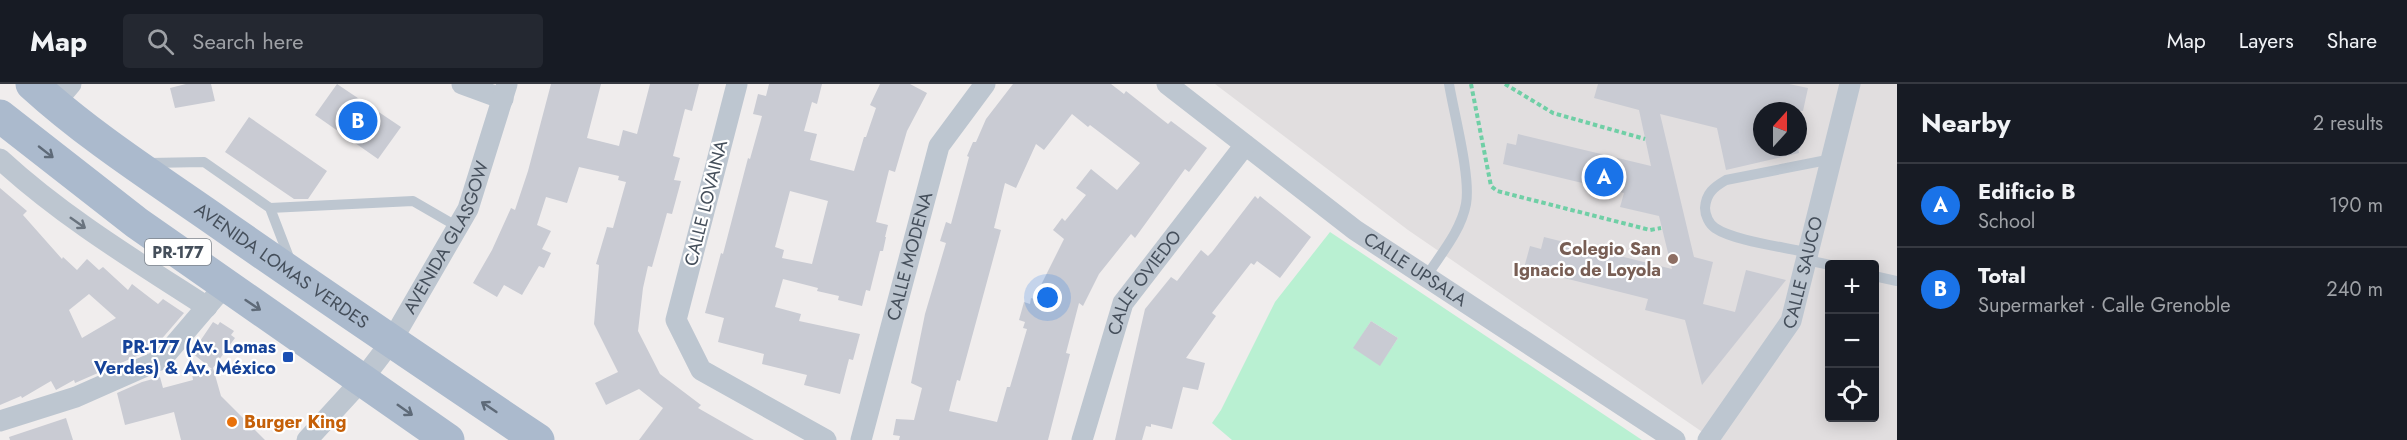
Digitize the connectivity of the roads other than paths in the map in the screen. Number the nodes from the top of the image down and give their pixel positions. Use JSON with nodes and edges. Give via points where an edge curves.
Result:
{"nodes":[{"id":1,"x":462,"y":84,"type":"edge"},
{"id":2,"x":737,"y":84,"type":"edge"},
{"id":3,"x":985,"y":84,"type":"edge"},
{"id":4,"x":1167,"y":84,"type":"edge"},
{"id":5,"x":1449,"y":84,"type":"edge"},
{"id":6,"x":1850,"y":84,"type":"edge"},
{"id":7,"x":52,"y":91,"type":"edge"},
{"id":8,"x":506,"y":92,"type":"edge"},
{"id":9,"x":0,"y":116,"type":"edge"},
{"id":10,"x":1245,"y":145,"type":"junction"},
{"id":11,"x":0,"y":159,"type":"edge"},
{"id":12,"x":1832,"y":159,"type":"junction"},
{"id":13,"x":134,"y":164,"type":"junction"},
{"id":14,"x":270,"y":208,"type":"junction"},
{"id":15,"x":458,"y":227,"type":"junction"},
{"id":16,"x":1808,"y":256,"type":"junction"},
{"id":17,"x":1825,"y":263,"type":"edge"},
{"id":18,"x":1426,"y":277,"type":"junction"},
{"id":19,"x":1879,"y":277,"type":"edge"},
{"id":20,"x":297,"y":278,"type":"junction"},
{"id":21,"x":1897,"y":281,"type":"edge"},
{"id":22,"x":217,"y":297,"type":"junction"},
{"id":23,"x":392,"y":342,"type":"junction"},
{"id":24,"x":362,"y":380,"type":"junction"},
{"id":25,"x":0,"y":421,"type":"edge"},
{"id":26,"x":308,"y":440,"type":"edge"},
{"id":27,"x":448,"y":440,"type":"edge"},
{"id":28,"x":538,"y":440,"type":"edge"},
{"id":29,"x":826,"y":440,"type":"edge"},
{"id":30,"x":861,"y":440,"type":"edge"},
{"id":31,"x":1082,"y":440,"type":"edge"},
{"id":32,"x":1675,"y":440,"type":"edge"},
{"id":33,"x":1708,"y":440,"type":"edge"}],
"edges":[{"from":1,"to":8,"type":"street"},
{"from":2,"to":29,"type":"street","name":"CALLE LOVAINA","via":[[677,322],[701,370]]},
{"from":3,"to":30,"type":"street","name":"CALLE MODENA","via":[[939,146]]},
{"from":4,"to":10,"type":"street","name":"CALLE UPSALA"},
{"from":5,"to":18,"type":"lane","via":[[1466,181],[1466,203],[1458,228]]},
{"from":6,"to":12,"type":"street","name":"CALLE SAUCO"},
{"from":7,"to":13,"type":"main road","name":"AVENIDA LOMAS VERDES","number":"PR-177"},
{"from":8,"to":15,"type":"street","name":"AVENIDA GLASGOW","via":[[468,209]]},
{"from":9,"to":22,"type":"main road","number":"PR-177","one_way":true,"via":[[137,223]]},
{"from":10,"to":18,"type":"street","name":"CALLE UPSALA","via":[[1355,230]]},
{"from":10,"to":31,"type":"street","name":"CALLE OVIEDO","via":[[1123,303]]},
{"from":11,"to":22,"type":"street","one_way":true,"via":[[79,224]]},
{"from":12,"to":16,"type":"street","name":"CALLE SAUCO"},
{"from":12,"to":16,"type":"lane","via":[[1726,180],[1712,189],[1706,201],[1705,213],[1712,227]]},
{"from":13,"to":14,"type":"lane","via":[[204,162]]},
{"from":13,"to":20,"type":"main road","name":"AVENIDA LOMAS VERDES","number":"PR-177"},
{"from":14,"to":15,"type":"lane","via":[[413,201]]},
{"from":14,"to":20,"type":"lane"},
{"from":15,"to":23,"type":"street","name":"AVENIDA GLASGOW"},
{"from":16,"to":17,"type":"lane"},
{"from":16,"to":33,"type":"street","name":"CALLE SAUCO","via":[[1791,321]]},
{"from":18,"to":32,"type":"street","name":"CALLE UPSALA"},
{"from":19,"to":21,"type":"lane"},
{"from":20,"to":23,"type":"main road","name":"AVENIDA LOMAS VERDES","number":"PR-177"},
{"from":22,"to":24,"type":"main road","number":"PR-177","one_way":true},
{"from":22,"to":25,"type":"street","via":[[162,359],[76,397]]},
{"from":23,"to":24,"type":"street","name":"AVENIDA GLASGOW"},
{"from":28,"to":23,"type":"main road","name":"AVENIDA LOMAS VERDES","number":"PR-177","one_way":true},
{"from":24,"to":26,"type":"street","name":"AVENIDA GLASGOW"},
{"from":24,"to":27,"type":"main road","number":"PR-177","one_way":true}]}
